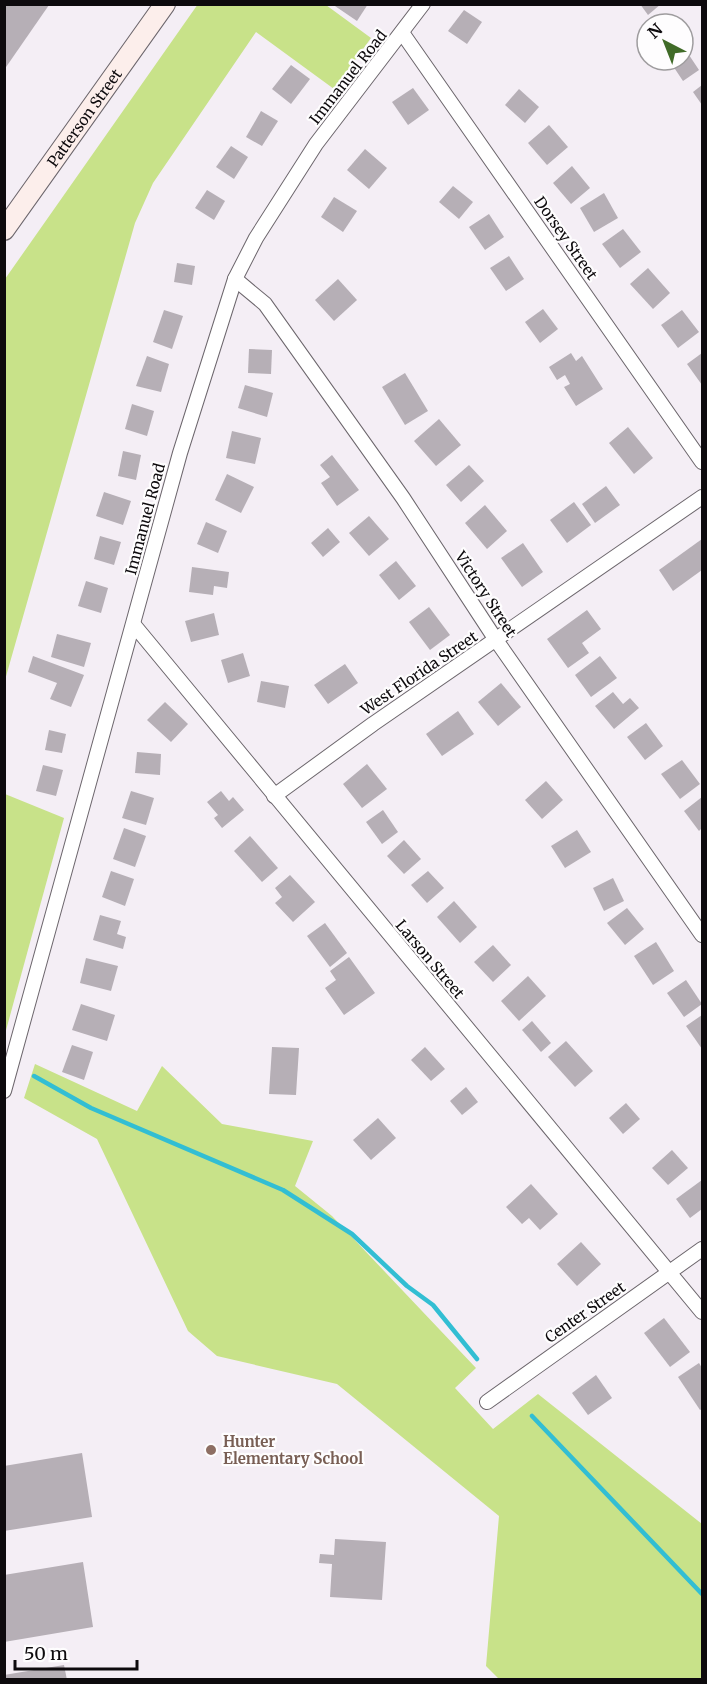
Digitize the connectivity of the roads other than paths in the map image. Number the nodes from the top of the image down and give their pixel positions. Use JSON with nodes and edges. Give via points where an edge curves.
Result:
{"nodes":[{"id":1,"x":165,"y":4,"type":"edge"},
{"id":2,"x":423,"y":4,"type":"edge"},
{"id":3,"x":403,"y":34,"type":"junction"},
{"id":4,"x":4,"y":230,"type":"edge"},
{"id":5,"x":235,"y":279,"type":"junction"},
{"id":6,"x":702,"y":462,"type":"edge"},
{"id":7,"x":702,"y":497,"type":"edge"},
{"id":8,"x":134,"y":624,"type":"junction"},
{"id":9,"x":496,"y":640,"type":"junction"},
{"id":10,"x":274,"y":796,"type":"junction"},
{"id":11,"x":702,"y":935,"type":"edge"},
{"id":12,"x":4,"y":1091,"type":"edge"},
{"id":13,"x":702,"y":1249,"type":"edge"},
{"id":14,"x":669,"y":1273,"type":"junction"},
{"id":15,"x":702,"y":1312,"type":"edge"},
{"id":16,"x":487,"y":1402,"type":"dead end"}],
"edges":[{"from":1,"to":4,"type":"main road","name":"Patterson Street"},
{"from":2,"to":3,"type":"street","name":"Immanuel Road"},
{"from":3,"to":5,"type":"street","name":"Immanuel Road","via":[[316,144],[256,238]]},
{"from":3,"to":6,"type":"street","name":"Dorsey Street"},
{"from":5,"to":8,"type":"street","name":"Immanuel Road","via":[[180,453]]},
{"from":5,"to":9,"type":"street","name":"Victory Street","via":[[265,304],[403,498]]},
{"from":7,"to":9,"type":"street","name":"West Florida Street"},
{"from":8,"to":10,"type":"street","name":"Larson Street"},
{"from":8,"to":12,"type":"street","name":"Immanuel Road"},
{"from":9,"to":10,"type":"street","name":"West Florida Street"},
{"from":9,"to":11,"type":"street","name":"Victory Street"},
{"from":10,"to":14,"type":"street","name":"Larson Street"},
{"from":13,"to":14,"type":"street","name":"Center Street"},
{"from":14,"to":15,"type":"street","name":"Larson Street"},
{"from":14,"to":16,"type":"street","name":"Center Street"}]}
